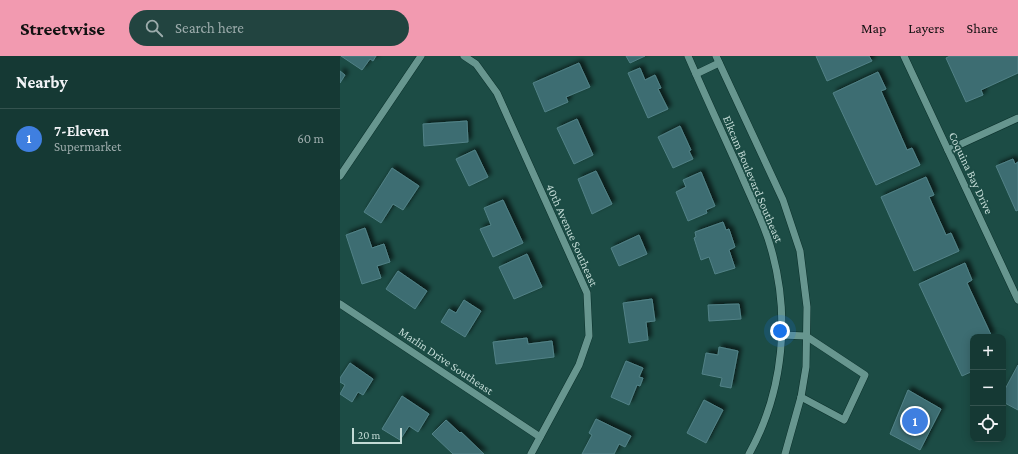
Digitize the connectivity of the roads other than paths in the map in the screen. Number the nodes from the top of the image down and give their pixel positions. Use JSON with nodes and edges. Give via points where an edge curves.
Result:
{"nodes":[{"id":1,"x":421,"y":56,"type":"edge"},
{"id":2,"x":464,"y":56,"type":"edge"},
{"id":3,"x":688,"y":56,"type":"edge"},
{"id":4,"x":904,"y":56,"type":"edge"},
{"id":5,"x":717,"y":59,"type":"edge"},
{"id":6,"x":696,"y":74,"type":"junction"},
{"id":7,"x":1018,"y":118,"type":"edge"},
{"id":8,"x":948,"y":150,"type":"junction"},
{"id":9,"x":340,"y":176,"type":"edge"},
{"id":10,"x":1018,"y":300,"type":"edge"},
{"id":11,"x":340,"y":304,"type":"edge"},
{"id":12,"x":782,"y":335,"type":"junction"},
{"id":13,"x":806,"y":336,"type":"junction"},
{"id":14,"x":801,"y":397,"type":"junction"},
{"id":15,"x":540,"y":436,"type":"junction"},
{"id":16,"x":531,"y":454,"type":"edge"},
{"id":17,"x":749,"y":454,"type":"edge"},
{"id":18,"x":785,"y":454,"type":"edge"}],
"edges":[{"from":1,"to":9,"type":"street"},
{"from":2,"to":15,"type":"street","name":"40th Avenue Southeast","via":[[476,64],[498,93],[587,294],[589,336],[579,365]]},
{"from":3,"to":6,"type":"street","name":"Elkcam Boulevard Southeast"},
{"from":4,"to":8,"type":"street","name":"Coquina Bay Drive"},
{"from":5,"to":6,"type":"street"},
{"from":5,"to":13,"type":"street","name":"Elkcam Boulevard Southeast","via":[[783,200],[800,251],[807,307]]},
{"from":6,"to":12,"type":"street","name":"Elkcam Boulevard Southeast","via":[[770,245],[780,293]]},
{"from":7,"to":8,"type":"street"},
{"from":8,"to":10,"type":"street","name":"Coquina Bay Drive"},
{"from":11,"to":15,"type":"street","name":"Marlin Drive Southeast"},
{"from":12,"to":13,"type":"street"},
{"from":12,"to":17,"type":"street","name":"Elkcam Boulevard Southeast","via":[[774,392],[759,435]]},
{"from":13,"to":14,"type":"street","name":"Elkcam Boulevard Southeast","via":[[806,367]]},
{"from":13,"to":14,"type":"street","via":[[865,375],[844,420]]},
{"from":14,"to":18,"type":"street","name":"Elkcam Boulevard Southeast"},
{"from":15,"to":16,"type":"street","name":"40th Avenue Southeast"}]}
